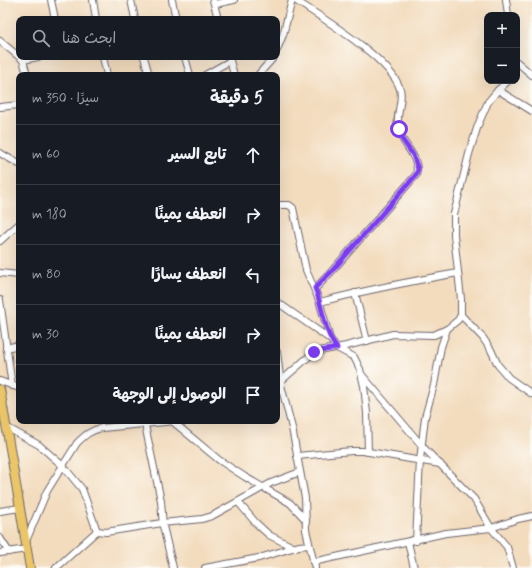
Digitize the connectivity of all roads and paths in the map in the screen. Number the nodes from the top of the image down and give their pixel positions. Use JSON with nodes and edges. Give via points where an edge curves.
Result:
{"nodes":[{"id":1,"x":53,"y":0,"type":"edge"},
{"id":2,"x":93,"y":0,"type":"edge"},
{"id":3,"x":131,"y":0,"type":"edge"},
{"id":4,"x":172,"y":0,"type":"edge"},
{"id":5,"x":234,"y":0,"type":"edge"},
{"id":6,"x":293,"y":0,"type":"edge"},
{"id":7,"x":506,"y":0,"type":"edge"},
{"id":8,"x":214,"y":2,"type":"edge"},
{"id":9,"x":508,"y":12,"type":"edge"},
{"id":10,"x":55,"y":16,"type":"edge"},
{"id":11,"x":96,"y":16,"type":"edge"},
{"id":12,"x":134,"y":16,"type":"edge"},
{"id":13,"x":175,"y":16,"type":"edge"},
{"id":14,"x":217,"y":16,"type":"edge"},
{"id":15,"x":0,"y":41,"type":"edge"},
{"id":16,"x":280,"y":42,"type":"edge"},
{"id":17,"x":16,"y":54,"type":"edge"},
{"id":18,"x":23,"y":60,"type":"edge"},
{"id":19,"x":104,"y":60,"type":"edge"},
{"id":20,"x":145,"y":60,"type":"edge"},
{"id":21,"x":186,"y":60,"type":"edge"},
{"id":22,"x":228,"y":60,"type":"edge"},
{"id":23,"x":229,"y":60,"type":"edge"},
{"id":24,"x":271,"y":60,"type":"edge"},
{"id":25,"x":520,"y":65,"type":"edge"},
{"id":26,"x":26,"y":72,"type":"edge"},
{"id":27,"x":106,"y":72,"type":"edge"},
{"id":28,"x":148,"y":72,"type":"edge"},
{"id":29,"x":189,"y":72,"type":"edge"},
{"id":30,"x":210,"y":72,"type":"edge"},
{"id":31,"x":233,"y":72,"type":"edge"},
{"id":32,"x":261,"y":72,"type":"edge"},
{"id":33,"x":532,"y":75,"type":"edge"},
{"id":34,"x":505,"y":84,"type":"edge"},
{"id":35,"x":498,"y":90,"type":"junction"},
{"id":36,"x":16,"y":105,"type":"edge"},
{"id":37,"x":0,"y":107,"type":"edge"},
{"id":38,"x":532,"y":111,"type":"edge"},
{"id":39,"x":0,"y":154,"type":"edge"},
{"id":40,"x":16,"y":162,"type":"edge"},
{"id":41,"x":280,"y":205,"type":"edge"},
{"id":42,"x":16,"y":226,"type":"edge"},
{"id":43,"x":0,"y":238,"type":"edge"},
{"id":44,"x":0,"y":273,"type":"edge"},
{"id":45,"x":458,"y":273,"type":"junction"},
{"id":46,"x":16,"y":275,"type":"edge"},
{"id":47,"x":315,"y":288,"type":"junction"},
{"id":48,"x":355,"y":293,"type":"junction"},
{"id":49,"x":0,"y":300,"type":"edge"},
{"id":50,"x":320,"y":302,"type":"junction"},
{"id":51,"x":280,"y":304,"type":"edge"},
{"id":52,"x":460,"y":315,"type":"junction"},
{"id":53,"x":446,"y":329,"type":"junction"},
{"id":54,"x":330,"y":339,"type":"junction"},
{"id":55,"x":366,"y":341,"type":"junction"},
{"id":56,"x":16,"y":346,"type":"edge"},
{"id":57,"x":6,"y":348,"type":"junction"},
{"id":58,"x":337,"y":348,"type":"junction"},
{"id":59,"x":280,"y":374,"type":"edge"},
{"id":60,"x":361,"y":374,"type":"junction"},
{"id":61,"x":0,"y":381,"type":"edge"},
{"id":62,"x":281,"y":381,"type":"junction"},
{"id":63,"x":12,"y":386,"type":"junction"},
{"id":64,"x":16,"y":387,"type":"edge"},
{"id":65,"x":0,"y":389,"type":"edge"},
{"id":66,"x":532,"y":394,"type":"edge"},
{"id":67,"x":128,"y":424,"type":"edge"},
{"id":68,"x":141,"y":424,"type":"edge"},
{"id":69,"x":145,"y":424,"type":"edge"},
{"id":70,"x":177,"y":424,"type":"edge"},
{"id":71,"x":134,"y":426,"type":"junction"},
{"id":72,"x":6,"y":427,"type":"junction"},
{"id":73,"x":422,"y":447,"type":"junction"},
{"id":74,"x":368,"y":452,"type":"junction"},
{"id":75,"x":297,"y":456,"type":"junction"},
{"id":76,"x":420,"y":460,"type":"junction"},
{"id":77,"x":440,"y":464,"type":"junction"},
{"id":78,"x":63,"y":466,"type":"junction"},
{"id":79,"x":300,"y":472,"type":"junction"},
{"id":80,"x":264,"y":487,"type":"junction"},
{"id":81,"x":238,"y":502,"type":"junction"},
{"id":82,"x":20,"y":508,"type":"junction"},
{"id":83,"x":0,"y":511,"type":"edge"},
{"id":84,"x":532,"y":516,"type":"edge"},
{"id":85,"x":306,"y":520,"type":"junction"},
{"id":86,"x":162,"y":523,"type":"junction"},
{"id":87,"x":491,"y":528,"type":"junction"},
{"id":88,"x":97,"y":531,"type":"junction"},
{"id":89,"x":0,"y":538,"type":"edge"},
{"id":90,"x":416,"y":541,"type":"junction"},
{"id":91,"x":408,"y":542,"type":"junction"},
{"id":92,"x":26,"y":545,"type":"junction"},
{"id":93,"x":309,"y":545,"type":"junction"},
{"id":94,"x":294,"y":548,"type":"junction"},
{"id":95,"x":9,"y":552,"type":"junction"},
{"id":96,"x":0,"y":553,"type":"edge"},
{"id":97,"x":314,"y":565,"type":"edge"},
{"id":98,"x":30,"y":568,"type":"edge"},
{"id":99,"x":56,"y":568,"type":"edge"},
{"id":100,"x":173,"y":568,"type":"edge"},
{"id":101,"x":204,"y":568,"type":"edge"},
{"id":102,"x":414,"y":568,"type":"edge"},
{"id":103,"x":513,"y":568,"type":"edge"}],
"edges":[{"from":1,"to":10,"type":"street"},
{"from":2,"to":11,"type":"street"},
{"from":3,"to":12,"type":"street"},
{"from":4,"to":13,"type":"street"},
{"from":5,"to":8,"type":"street"},
{"from":6,"to":16,"type":"street"},
{"from":6,"to":47,"type":"street","via":[[382,62],[395,79],[401,90],[397,117],[399,129],[418,169],[416,175]]},
{"from":7,"to":9,"type":"street"},
{"from":8,"to":14,"type":"street"},
{"from":15,"to":17,"type":"street"},
{"from":18,"to":26,"type":"street"},
{"from":19,"to":27,"type":"street"},
{"from":20,"to":28,"type":"street"},
{"from":21,"to":29,"type":"street"},
{"from":22,"to":30,"type":"street"},
{"from":23,"to":31,"type":"street"},
{"from":24,"to":32,"type":"street"},
{"from":25,"to":33,"type":"street"},
{"from":34,"to":35,"type":"street"},
{"from":35,"to":38,"type":"street"},
{"from":35,"to":45,"type":"street","via":[[488,102],[478,125],[468,154],[454,214]]},
{"from":36,"to":37,"type":"street"},
{"from":39,"to":40,"type":"street"},
{"from":41,"to":47,"type":"street","via":[[289,205],[293,208],[306,270]]},
{"from":42,"to":43,"type":"street"},
{"from":44,"to":46,"type":"street"},
{"from":45,"to":48,"type":"street"},
{"from":45,"to":52,"type":"street"},
{"from":47,"to":50,"type":"street"},
{"from":48,"to":50,"type":"street"},
{"from":48,"to":55,"type":"street"},
{"from":49,"to":57,"type":"street"},
{"from":50,"to":54,"type":"street"},
{"from":51,"to":54,"type":"street"},
{"from":52,"to":53,"type":"street","via":[[456,322]]},
{"from":52,"to":66,"type":"street","via":[[483,338],[498,365],[509,378]]},
{"from":53,"to":55,"type":"street","via":[[434,335],[393,334]]},
{"from":53,"to":73,"type":"street","via":[[426,413]]},
{"from":54,"to":58,"type":"street"},
{"from":55,"to":58,"type":"street"},
{"from":56,"to":57,"type":"street"},
{"from":57,"to":63,"type":"street"},
{"from":58,"to":60,"type":"street","via":[[354,357]]},
{"from":58,"to":62,"type":"street","via":[[310,354]]},
{"from":59,"to":62,"type":"street"},
{"from":60,"to":73,"type":"street"},
{"from":60,"to":74,"type":"street","via":[[367,413]]},
{"from":61,"to":63,"type":"street"},
{"from":62,"to":75,"type":"street"},
{"from":63,"to":64,"type":"street"},
{"from":65,"to":72,"type":"highway"},
{"from":67,"to":71,"type":"street"},
{"from":68,"to":71,"type":"street"},
{"from":69,"to":86,"type":"street","via":[[161,501]]},
{"from":70,"to":80,"type":"street","via":[[219,460]]},
{"from":71,"to":78,"type":"street","via":[[93,430],[77,443]]},
{"from":72,"to":78,"type":"street","via":[[39,445]]},
{"from":72,"to":82,"type":"highway"},
{"from":73,"to":76,"type":"street"},
{"from":73,"to":77,"type":"street"},
{"from":74,"to":75,"type":"street"},
{"from":74,"to":76,"type":"street"},
{"from":75,"to":79,"type":"street"},
{"from":76,"to":77,"type":"street"},
{"from":76,"to":90,"type":"street"},
{"from":77,"to":87,"type":"street","via":[[474,499]]},
{"from":78,"to":88,"type":"street","via":[[82,489]]},
{"from":78,"to":92,"type":"street","via":[[41,504]]},
{"from":79,"to":80,"type":"street"},
{"from":79,"to":85,"type":"street"},
{"from":80,"to":81,"type":"street"},
{"from":80,"to":85,"type":"street","via":[[290,502]]},
{"from":81,"to":86,"type":"street","via":[[208,518]]},
{"from":81,"to":94,"type":"street","via":[[269,535]]},
{"from":82,"to":83,"type":"street"},
{"from":82,"to":92,"type":"highway"},
{"from":84,"to":87,"type":"street"},
{"from":85,"to":93,"type":"street"},
{"from":86,"to":88,"type":"street","via":[[106,532]]},
{"from":86,"to":100,"type":"street"},
{"from":87,"to":90,"type":"street","via":[[457,531]]},
{"from":87,"to":103,"type":"street","via":[[507,547]]},
{"from":88,"to":99,"type":"street"},
{"from":89,"to":95,"type":"street"},
{"from":90,"to":91,"type":"street"},
{"from":91,"to":97,"type":"street"},
{"from":91,"to":102,"type":"street"},
{"from":92,"to":95,"type":"street"},
{"from":92,"to":98,"type":"highway"},
{"from":93,"to":94,"type":"street"},
{"from":93,"to":97,"type":"street"},
{"from":94,"to":101,"type":"street","via":[[259,558]]},
{"from":95,"to":96,"type":"street"}]}
